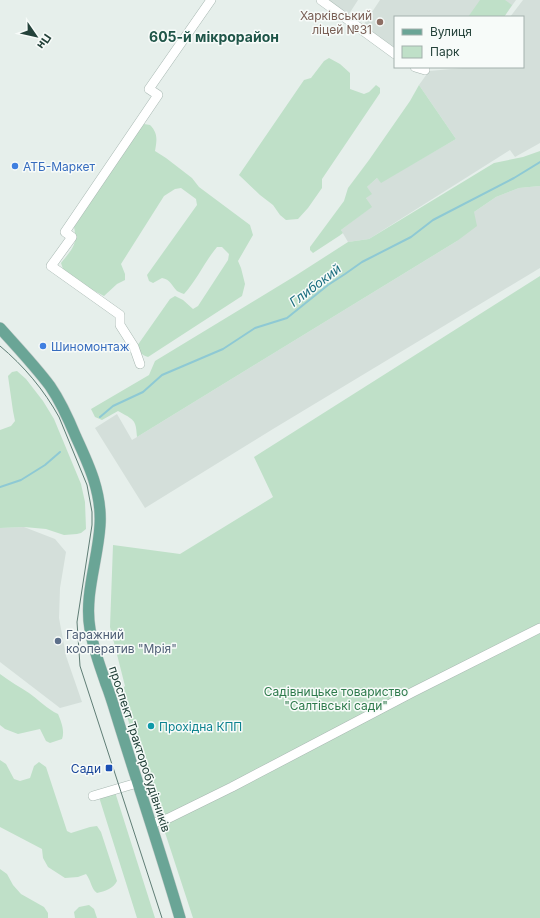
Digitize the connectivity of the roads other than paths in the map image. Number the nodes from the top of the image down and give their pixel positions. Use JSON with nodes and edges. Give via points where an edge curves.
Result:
{"nodes":[{"id":1,"x":211,"y":0,"type":"edge"},
{"id":2,"x":322,"y":0,"type":"edge"},
{"id":3,"x":394,"y":53,"type":"edge"},
{"id":4,"x":418,"y":68,"type":"edge"},
{"id":5,"x":425,"y":70,"type":"dead end"},
{"id":6,"x":0,"y":328,"type":"edge"},
{"id":7,"x":140,"y":364,"type":"dead end"},
{"id":8,"x":540,"y":628,"type":"edge"},
{"id":9,"x":137,"y":783,"type":"junction"},
{"id":10,"x":93,"y":796,"type":"dead end"},
{"id":11,"x":151,"y":824,"type":"junction"},
{"id":12,"x":180,"y":918,"type":"edge"}],
"edges":[{"from":1,"to":7,"type":"street","via":[[149,89],[158,95],[64,232],[72,236],[51,266],[120,315],[120,325]]},
{"from":2,"to":3,"type":"street"},
{"from":4,"to":5,"type":"street"},
{"from":6,"to":9,"type":"main road","name":"проспект Тракторобудівників","via":[[55,394],[68,417],[96,487],[100,525],[89,600],[90,629]]},
{"from":8,"to":11,"type":"street","via":[[225,791]]},
{"from":9,"to":10,"type":"street"},
{"from":9,"to":11,"type":"main road","name":"проспект Тракторобудівників"},
{"from":11,"to":12,"type":"main road","name":"проспект Тракторобудівників"}]}
